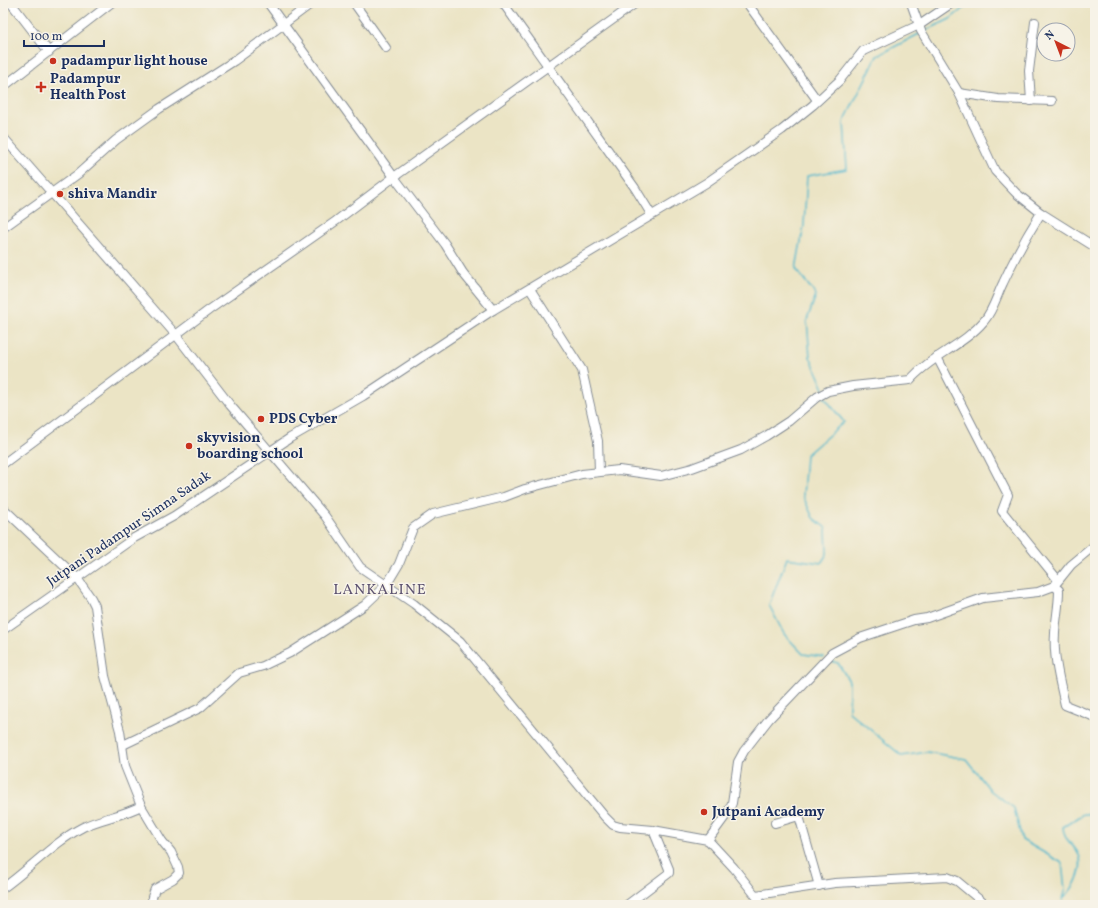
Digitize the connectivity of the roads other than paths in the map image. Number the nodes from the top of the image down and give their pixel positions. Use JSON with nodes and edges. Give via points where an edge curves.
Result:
{"nodes":[{"id":1,"x":11,"y":3,"type":"edge"},
{"id":2,"x":111,"y":3,"type":"edge"},
{"id":3,"x":268,"y":3,"type":"edge"},
{"id":4,"x":312,"y":3,"type":"edge"},
{"id":5,"x":354,"y":3,"type":"edge"},
{"id":6,"x":502,"y":3,"type":"edge"},
{"id":7,"x":636,"y":3,"type":"edge"},
{"id":8,"x":747,"y":3,"type":"edge"},
{"id":9,"x":911,"y":3,"type":"edge"},
{"id":10,"x":952,"y":3,"type":"edge"},
{"id":11,"x":1035,"y":22,"type":"dead end"},
{"id":12,"x":283,"y":24,"type":"junction"},
{"id":13,"x":920,"y":24,"type":"junction"},
{"id":14,"x":386,"y":48,"type":"dead end"},
{"id":15,"x":49,"y":52,"type":"junction"},
{"id":16,"x":547,"y":66,"type":"junction"},
{"id":17,"x":3,"y":87,"type":"edge"},
{"id":18,"x":959,"y":93,"type":"junction"},
{"id":19,"x":817,"y":100,"type":"junction"},
{"id":20,"x":1031,"y":101,"type":"junction"},
{"id":21,"x":1052,"y":101,"type":"dead end"},
{"id":22,"x":3,"y":137,"type":"edge"},
{"id":23,"x":394,"y":177,"type":"junction"},
{"id":24,"x":53,"y":192,"type":"junction"},
{"id":25,"x":1041,"y":213,"type":"junction"},
{"id":26,"x":651,"y":214,"type":"junction"},
{"id":27,"x":3,"y":228,"type":"edge"},
{"id":28,"x":1095,"y":247,"type":"edge"},
{"id":29,"x":530,"y":289,"type":"junction"},
{"id":30,"x":493,"y":310,"type":"junction"},
{"id":31,"x":176,"y":335,"type":"junction"},
{"id":32,"x":937,"y":357,"type":"junction"},
{"id":33,"x":270,"y":451,"type":"junction"},
{"id":34,"x":3,"y":464,"type":"edge"},
{"id":35,"x":599,"y":471,"type":"junction"},
{"id":36,"x":3,"y":508,"type":"edge"},
{"id":37,"x":1095,"y":545,"type":"edge"},
{"id":38,"x":77,"y":578,"type":"junction"},
{"id":39,"x":1056,"y":583,"type":"junction"},
{"id":40,"x":387,"y":584,"type":"junction"},
{"id":41,"x":3,"y":630,"type":"edge"},
{"id":42,"x":1095,"y":717,"type":"edge"},
{"id":43,"x":123,"y":745,"type":"junction"},
{"id":44,"x":141,"y":806,"type":"junction"},
{"id":45,"x":775,"y":823,"type":"dead end"},
{"id":46,"x":653,"y":830,"type":"junction"},
{"id":47,"x":708,"y":840,"type":"junction"},
{"id":48,"x":819,"y":886,"type":"junction"},
{"id":49,"x":3,"y":888,"type":"edge"},
{"id":50,"x":756,"y":895,"type":"junction"},
{"id":51,"x":153,"y":905,"type":"edge"},
{"id":52,"x":627,"y":905,"type":"edge"},
{"id":53,"x":763,"y":905,"type":"edge"},
{"id":54,"x":986,"y":905,"type":"edge"}],
"edges":[{"from":1,"to":15,"type":"street"},
{"from":2,"to":15,"type":"street"},
{"from":3,"to":12,"type":"street"},
{"from":4,"to":12,"type":"street"},
{"from":5,"to":14,"type":"street"},
{"from":6,"to":16,"type":"street"},
{"from":7,"to":16,"type":"street"},
{"from":8,"to":19,"type":"street"},
{"from":9,"to":13,"type":"street"},
{"from":10,"to":13,"type":"street"},
{"from":11,"to":20,"type":"street","via":[[1029,71]]},
{"from":12,"to":23,"type":"street"},
{"from":12,"to":24,"type":"street","via":[[234,61],[199,81],[147,118]]},
{"from":13,"to":18,"type":"street","via":[[923,34]]},
{"from":13,"to":19,"type":"street","via":[[863,51],[840,80]]},
{"from":15,"to":17,"type":"street"},
{"from":16,"to":23,"type":"street"},
{"from":16,"to":26,"type":"street"},
{"from":18,"to":20,"type":"street"},
{"from":18,"to":25,"type":"street","via":[[996,171],[1016,193]]},
{"from":19,"to":26,"type":"street","via":[[782,130],[706,183]]},
{"from":20,"to":21,"type":"street"},
{"from":22,"to":24,"type":"street"},
{"from":23,"to":30,"type":"street"},
{"from":23,"to":31,"type":"street"},
{"from":24,"to":27,"type":"street"},
{"from":24,"to":31,"type":"street"},
{"from":25,"to":28,"type":"street"},
{"from":25,"to":32,"type":"street","via":[[1029,231],[986,319],[974,332]]},
{"from":26,"to":29,"type":"street","name":"Jutpani Padampur Simna Sadak"},
{"from":29,"to":30,"type":"street","name":"Jutpani Padampur Simna Sadak"},
{"from":29,"to":35,"type":"street","via":[[582,370],[598,441]]},
{"from":30,"to":33,"type":"street","name":"Jutpani Padampur Simna Sadak","via":[[363,396]]},
{"from":31,"to":33,"type":"street","via":[[230,405]]},
{"from":31,"to":34,"type":"street"},
{"from":32,"to":35,"type":"street","via":[[910,380],[828,391],[766,436],[741,450],[692,468],[661,476],[619,470]]},
{"from":32,"to":39,"type":"street","via":[[1008,495],[1002,511]]},
{"from":33,"to":38,"type":"street","name":"Jutpani Padampur Simna Sadak"},
{"from":33,"to":40,"type":"street","via":[[325,516],[360,567]]},
{"from":35,"to":40,"type":"street","via":[[433,514],[413,528],[400,564]]},
{"from":36,"to":38,"type":"street"},
{"from":37,"to":39,"type":"street","via":[[1071,565]]},
{"from":38,"to":41,"type":"street","name":"Jutpani Padampur Simna Sadak"},
{"from":38,"to":43,"type":"street","via":[[95,606],[105,676]]},
{"from":39,"to":42,"type":"street","via":[[1059,590],[1059,608],[1055,660],[1064,705]]},
{"from":39,"to":47,"type":"street","via":[[1038,592],[983,598],[860,638],[832,652],[769,719],[744,751],[738,762],[732,803]]},
{"from":40,"to":43,"type":"street","via":[[365,605],[290,653],[263,666],[239,673],[200,708]]},
{"from":40,"to":46,"type":"street","via":[[460,641],[613,825]]},
{"from":43,"to":44,"type":"street","via":[[125,766]]},
{"from":44,"to":49,"type":"street","via":[[82,827]]},
{"from":44,"to":51,"type":"street","via":[[178,867],[178,873],[173,879],[155,889]]},
{"from":45,"to":48,"type":"street","via":[[799,816]]},
{"from":46,"to":47,"type":"street"},
{"from":46,"to":52,"type":"street","via":[[669,873]]},
{"from":47,"to":50,"type":"street"},
{"from":48,"to":50,"type":"street"},
{"from":48,"to":54,"type":"street","via":[[947,877],[957,881]]},
{"from":50,"to":53,"type":"street"}]}
